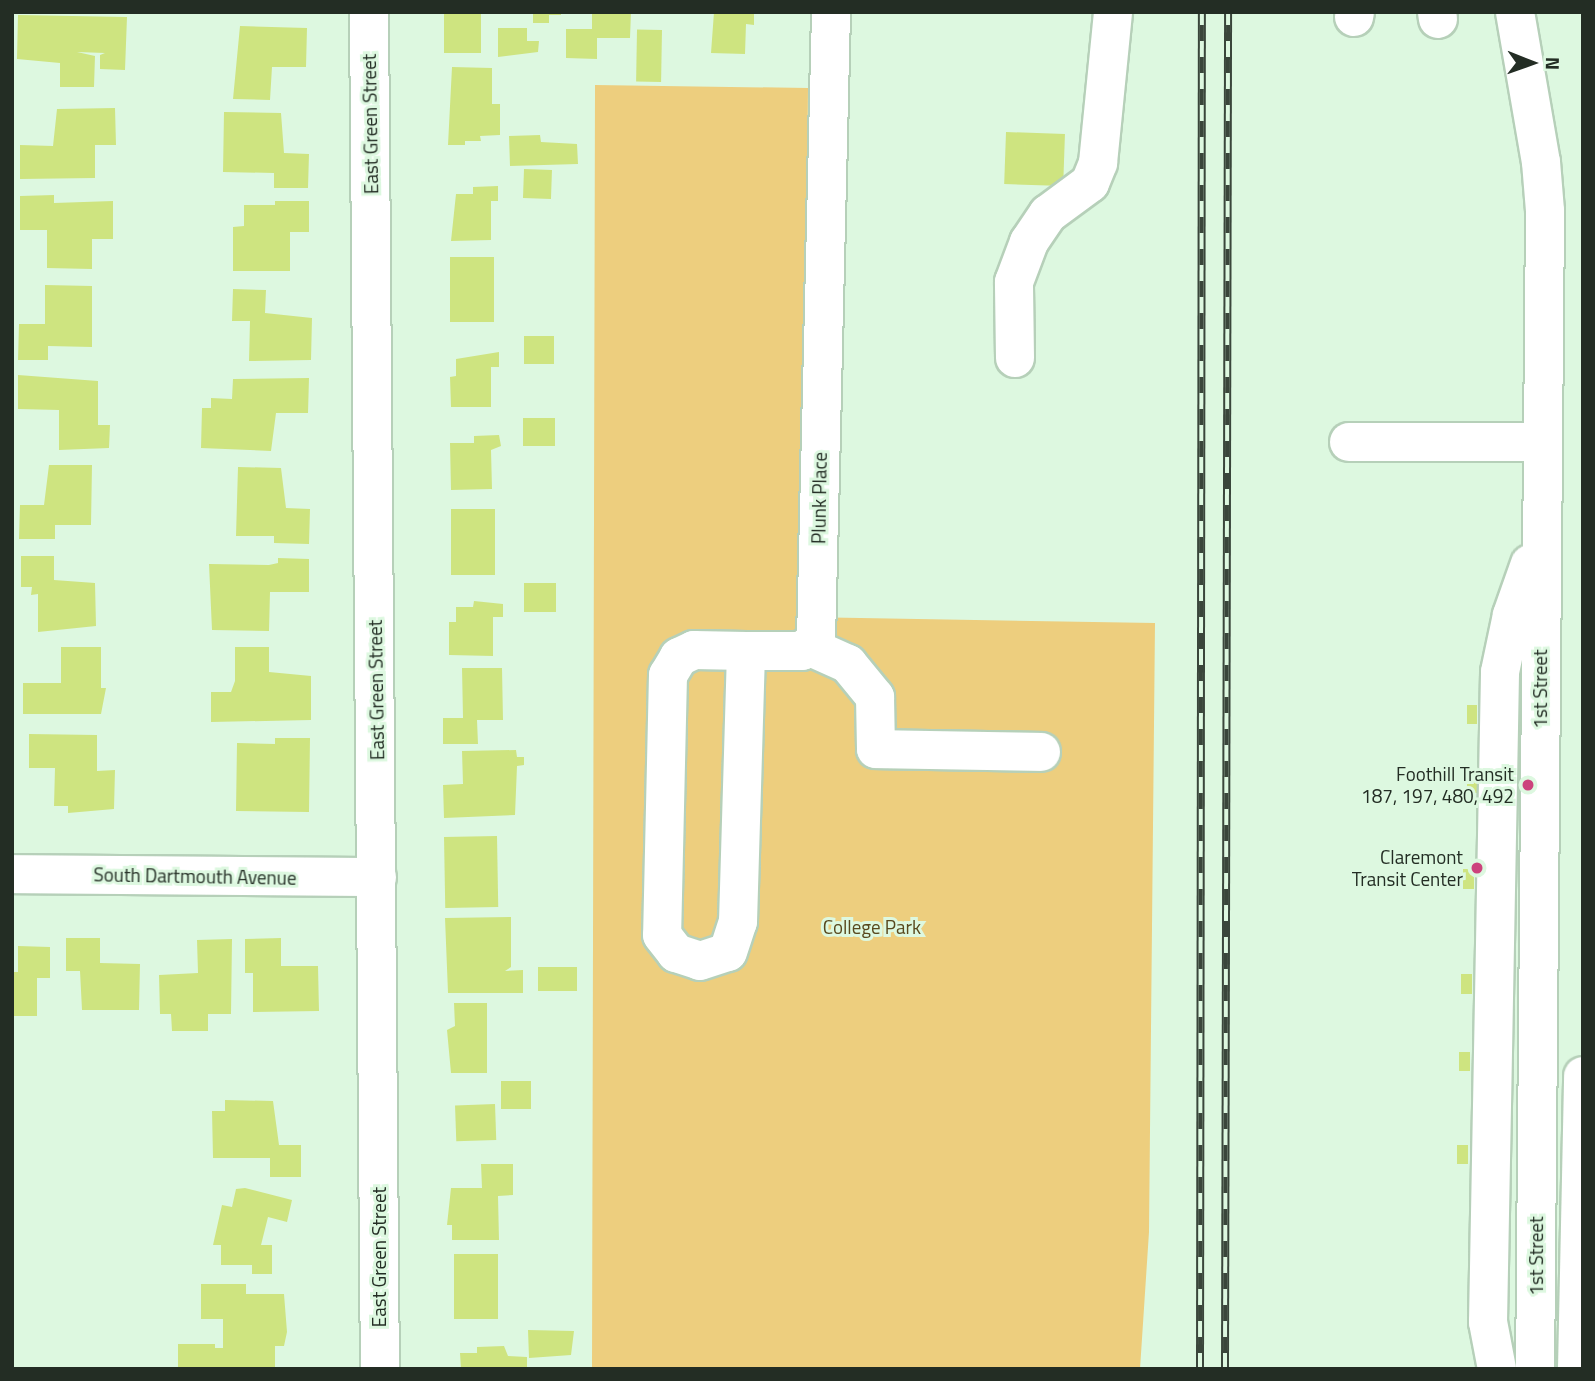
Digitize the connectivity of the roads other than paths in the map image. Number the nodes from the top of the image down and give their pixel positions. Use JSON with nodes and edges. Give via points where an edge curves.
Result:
{"nodes":[{"id":1,"x":369,"y":12,"type":"edge"},
{"id":2,"x":831,"y":12,"type":"edge"},
{"id":3,"x":1113,"y":12,"type":"edge"},
{"id":4,"x":1515,"y":12,"type":"edge"},
{"id":5,"x":1015,"y":358,"type":"dead end"},
{"id":6,"x":1349,"y":442,"type":"dead end"},
{"id":7,"x":1542,"y":442,"type":"junction"},
{"id":8,"x":1541,"y":532,"type":"junction"},
{"id":9,"x":808,"y":646,"type":"junction"},
{"id":10,"x":747,"y":651,"type":"junction"},
{"id":11,"x":1041,"y":751,"type":"dead end"},
{"id":12,"x":12,"y":874,"type":"edge"},
{"id":13,"x":377,"y":877,"type":"junction"},
{"id":14,"x":1583,"y":1076,"type":"edge"},
{"id":15,"x":380,"y":1369,"type":"edge"},
{"id":16,"x":1497,"y":1369,"type":"edge"},
{"id":17,"x":1535,"y":1369,"type":"edge"},
{"id":18,"x":1577,"y":1369,"type":"edge"}],
"edges":[{"from":1,"to":13,"type":"street","name":"East Green Street"},
{"from":2,"to":9,"type":"street","name":"Plunk Place","via":[[816,640]]},
{"from":3,"to":5,"type":"street","via":[[1098,163],[1090,183],[1048,214],[1029,242],[1014,282]]},
{"from":4,"to":7,"type":"street","name":"1st Street","via":[[1545,211]]},
{"from":6,"to":7,"type":"street"},
{"from":7,"to":8,"type":"street","name":"1st Street"},
{"from":8,"to":16,"type":"street","via":[[1512,615],[1500,672],[1489,1322]]},
{"from":8,"to":17,"type":"street","name":"1st Street"},
{"from":9,"to":10,"type":"street","via":[[802,651]]},
{"from":9,"to":11,"type":"street","via":[[848,664],[875,697],[876,749]]},
{"from":10,"to":10,"type":"street","via":[[738,922],[728,952],[700,961],[676,953],[662,935],[668,675],[679,657],[694,650]]},
{"from":12,"to":13,"type":"street","name":"South Dartmouth Avenue"},
{"from":13,"to":15,"type":"street","name":"East Green Street"},
{"from":14,"to":18,"type":"street"}]}
